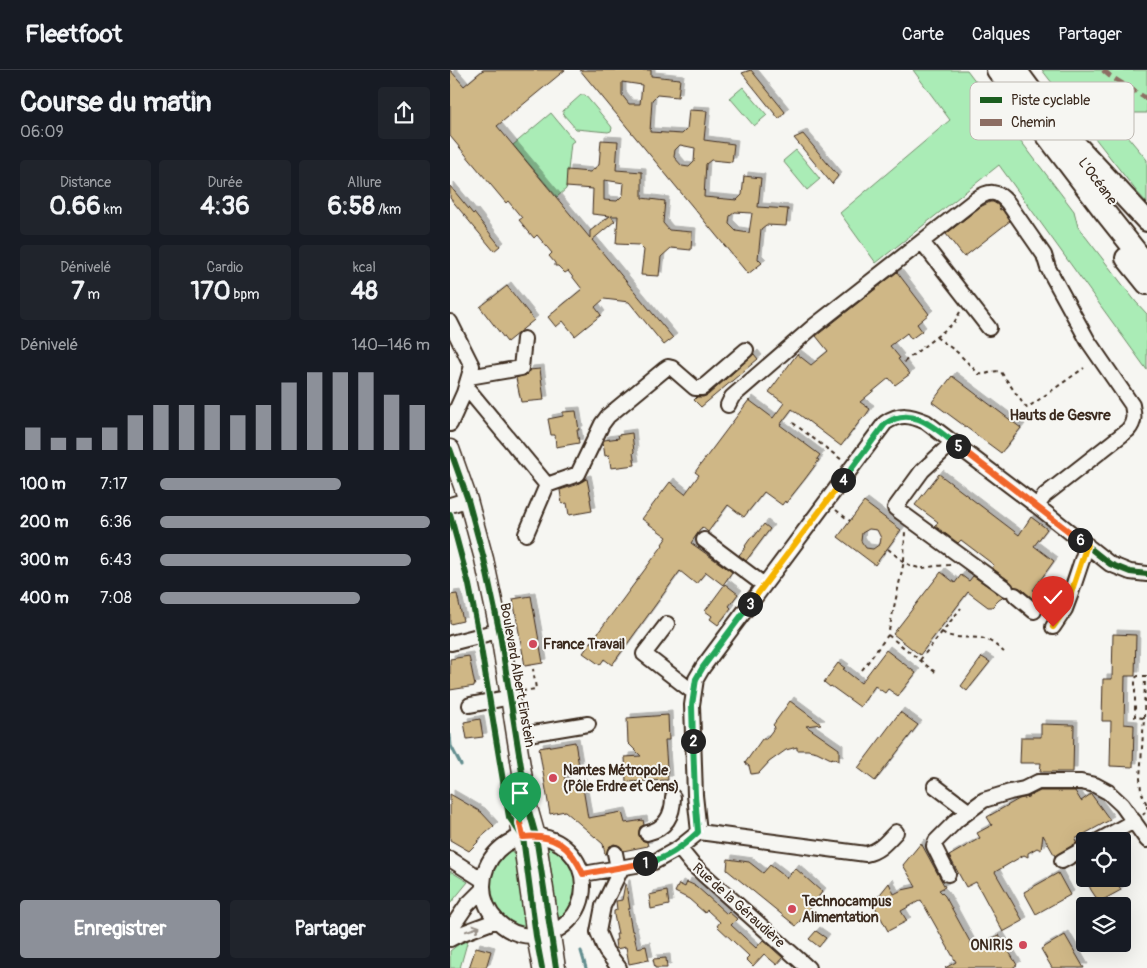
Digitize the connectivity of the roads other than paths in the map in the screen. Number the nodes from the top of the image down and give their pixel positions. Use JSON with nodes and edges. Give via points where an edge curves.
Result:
{"nodes":[{"id":1,"x":997,"y":70,"type":"edge"},
{"id":2,"x":1016,"y":70,"type":"edge"},
{"id":3,"x":1006,"y":82,"type":"edge"},
{"id":4,"x":1025,"y":82,"type":"edge"},
{"id":5,"x":1050,"y":140,"type":"edge"},
{"id":6,"x":1067,"y":140,"type":"edge"},
{"id":7,"x":1071,"y":140,"type":"edge"},
{"id":8,"x":1104,"y":211,"type":"junction"},
{"id":9,"x":1147,"y":221,"type":"edge"},
{"id":10,"x":922,"y":242,"type":"junction"},
{"id":11,"x":1147,"y":244,"type":"edge"},
{"id":12,"x":1147,"y":265,"type":"edge"},
{"id":13,"x":1147,"y":284,"type":"edge"},
{"id":14,"x":450,"y":322,"type":"edge"},
{"id":15,"x":989,"y":328,"type":"dead end"},
{"id":16,"x":524,"y":339,"type":"dead end"},
{"id":17,"x":746,"y":350,"type":"dead end"},
{"id":18,"x":467,"y":382,"type":"junction"},
{"id":19,"x":728,"y":405,"type":"dead end"},
{"id":20,"x":450,"y":424,"type":"edge"},
{"id":21,"x":953,"y":442,"type":"junction"},
{"id":22,"x":450,"y":449,"type":"edge"},
{"id":23,"x":450,"y":474,"type":"edge"},
{"id":24,"x":547,"y":485,"type":"junction"},
{"id":25,"x":455,"y":504,"type":"edge"},
{"id":26,"x":1037,"y":506,"type":"junction"},
{"id":27,"x":526,"y":534,"type":"dead end"},
{"id":28,"x":704,"y":540,"type":"dead end"},
{"id":29,"x":1087,"y":545,"type":"junction"},
{"id":30,"x":1147,"y":574,"type":"edge"},
{"id":31,"x":764,"y":585,"type":"junction"},
{"id":32,"x":1034,"y":612,"type":"dead end"},
{"id":33,"x":667,"y":624,"type":"dead end"},
{"id":34,"x":1053,"y":627,"type":"dead end"},
{"id":35,"x":490,"y":633,"type":"junction"},
{"id":36,"x":452,"y":643,"type":"dead end"},
{"id":37,"x":693,"y":692,"type":"junction"},
{"id":38,"x":505,"y":696,"type":"junction"},
{"id":39,"x":470,"y":705,"type":"dead end"},
{"id":40,"x":588,"y":724,"type":"dead end"},
{"id":41,"x":516,"y":736,"type":"junction"},
{"id":42,"x":935,"y":786,"type":"dead end"},
{"id":43,"x":673,"y":797,"type":"dead end"},
{"id":44,"x":968,"y":811,"type":"junction"},
{"id":45,"x":1134,"y":821,"type":"junction"},
{"id":46,"x":698,"y":832,"type":"junction"},
{"id":47,"x":896,"y":832,"type":"dead end"},
{"id":48,"x":1114,"y":832,"type":"edge"},
{"id":49,"x":648,"y":833,"type":"dead end"},
{"id":50,"x":530,"y":836,"type":"junction"},
{"id":51,"x":1147,"y":840,"type":"edge"},
{"id":52,"x":679,"y":848,"type":"junction"},
{"id":53,"x":615,"y":853,"type":"dead end"},
{"id":54,"x":1076,"y":853,"type":"edge"},
{"id":55,"x":450,"y":859,"type":"edge"},
{"id":56,"x":1062,"y":861,"type":"dead end"},
{"id":57,"x":620,"y":867,"type":"junction"},
{"id":58,"x":583,"y":874,"type":"junction"},
{"id":59,"x":948,"y":874,"type":"dead end"},
{"id":60,"x":483,"y":884,"type":"junction"},
{"id":61,"x":496,"y":920,"type":"junction"},
{"id":62,"x":450,"y":930,"type":"edge"},
{"id":63,"x":543,"y":935,"type":"junction"},
{"id":64,"x":450,"y":939,"type":"edge"},
{"id":65,"x":542,"y":968,"type":"edge"},
{"id":66,"x":556,"y":968,"type":"edge"},
{"id":67,"x":619,"y":968,"type":"edge"},
{"id":68,"x":808,"y":968,"type":"edge"}],
"edges":[{"from":1,"to":3,"type":"highway"},
{"from":2,"to":4,"type":"highway"},
{"from":5,"to":8,"type":"highway"},
{"from":6,"to":11,"type":"highway","name":"L’Océane"},
{"from":7,"to":9,"type":"highway"},
{"from":8,"to":12,"type":"highway","name":"L’Océane"},
{"from":8,"to":13,"type":"highway","via":[[1120,250]]},
{"from":10,"to":15,"type":"street"},
{"from":10,"to":19,"type":"street","via":[[814,326],[732,397]]},
{"from":10,"to":26,"type":"street","via":[[981,196],[990,192],[1002,196],[1044,255],[1088,341],[1132,405],[1134,420],[1128,430],[1045,495]]},
{"from":14,"to":18,"type":"street","via":[[472,366]]},
{"from":16,"to":18,"type":"street","via":[[520,368]]},
{"from":17,"to":24,"type":"street","via":[[702,388],[695,388],[672,368],[664,369],[608,416],[578,474]]},
{"from":18,"to":20,"type":"street"},
{"from":18,"to":24,"type":"street"},
{"from":21,"to":26,"type":"street"},
{"from":21,"to":31,"type":"street","via":[[915,417],[893,418],[885,424]]},
{"from":21,"to":32,"type":"street","via":[[922,471],[895,508]]},
{"from":22,"to":38,"type":"main road","name":"Boulevard Albert Einstein","via":[[484,560],[500,634]]},
{"from":23,"to":25,"type":"main road","name":"Boulevard Albert Einstein"},
{"from":24,"to":27,"type":"street"},
{"from":25,"to":35,"type":"main road","name":"Boulevard Albert Einstein","via":[[476,561]]},
{"from":26,"to":29,"type":"street"},
{"from":28,"to":31,"type":"street"},
{"from":29,"to":30,"type":"street","via":[[1110,564],[1130,572]]},
{"from":29,"to":34,"type":"street","via":[[1065,609]]},
{"from":31,"to":37,"type":"street","via":[[703,667]]},
{"from":33,"to":37,"type":"street","via":[[644,654]]},
{"from":35,"to":36,"type":"street"},
{"from":35,"to":38,"type":"main road","name":"Boulevard Albert Einstein"},
{"from":37,"to":46,"type":"street"},
{"from":38,"to":39,"type":"street"},
{"from":38,"to":41,"type":"main road","name":"Boulevard Albert Einstein"},
{"from":38,"to":50,"type":"main road","name":"Boulevard Albert Einstein"},
{"from":40,"to":41,"type":"street"},
{"from":41,"to":50,"type":"main road","name":"Boulevard Albert Einstein"},
{"from":42,"to":44,"type":"street"},
{"from":43,"to":49,"type":"street","via":[[670,818]]},
{"from":44,"to":45,"type":"street","via":[[984,800],[1038,782],[1081,782],[1108,792]]},
{"from":44,"to":59,"type":"street","via":[[946,830],[934,846]]},
{"from":45,"to":48,"type":"street"},
{"from":45,"to":51,"type":"street"},
{"from":46,"to":47,"type":"street","via":[[866,854],[881,847]]},
{"from":46,"to":52,"type":"street"},
{"from":50,"to":58,"type":"street","via":[[549,838],[561,844]]},
{"from":50,"to":60,"type":"street","via":[[511,841],[494,855],[486,867]]},
{"from":50,"to":63,"type":"main road","name":"Boulevard Albert Einstein"},
{"from":52,"to":57,"type":"street","via":[[654,862]]},
{"from":52,"to":68,"type":"street","name":"Rue de la Géraudière","via":[[692,864]]},
{"from":53,"to":57,"type":"street"},
{"from":54,"to":56,"type":"street"},
{"from":55,"to":60,"type":"street"},
{"from":57,"to":58,"type":"street"},
{"from":57,"to":67,"type":"street","via":[[603,906],[598,932],[606,951]]},
{"from":58,"to":63,"type":"street","via":[[583,897],[577,912],[564,926]]},
{"from":60,"to":61,"type":"street","via":[[486,903]]},
{"from":60,"to":62,"type":"street"},
{"from":61,"to":63,"type":"street","via":[[524,936]]},
{"from":64,"to":61,"type":"street","one_way":true},
{"from":63,"to":65,"type":"main road","name":"Boulevard Albert Einstein"},
{"from":63,"to":66,"type":"main road","name":"Boulevard Albert Einstein"}]}
